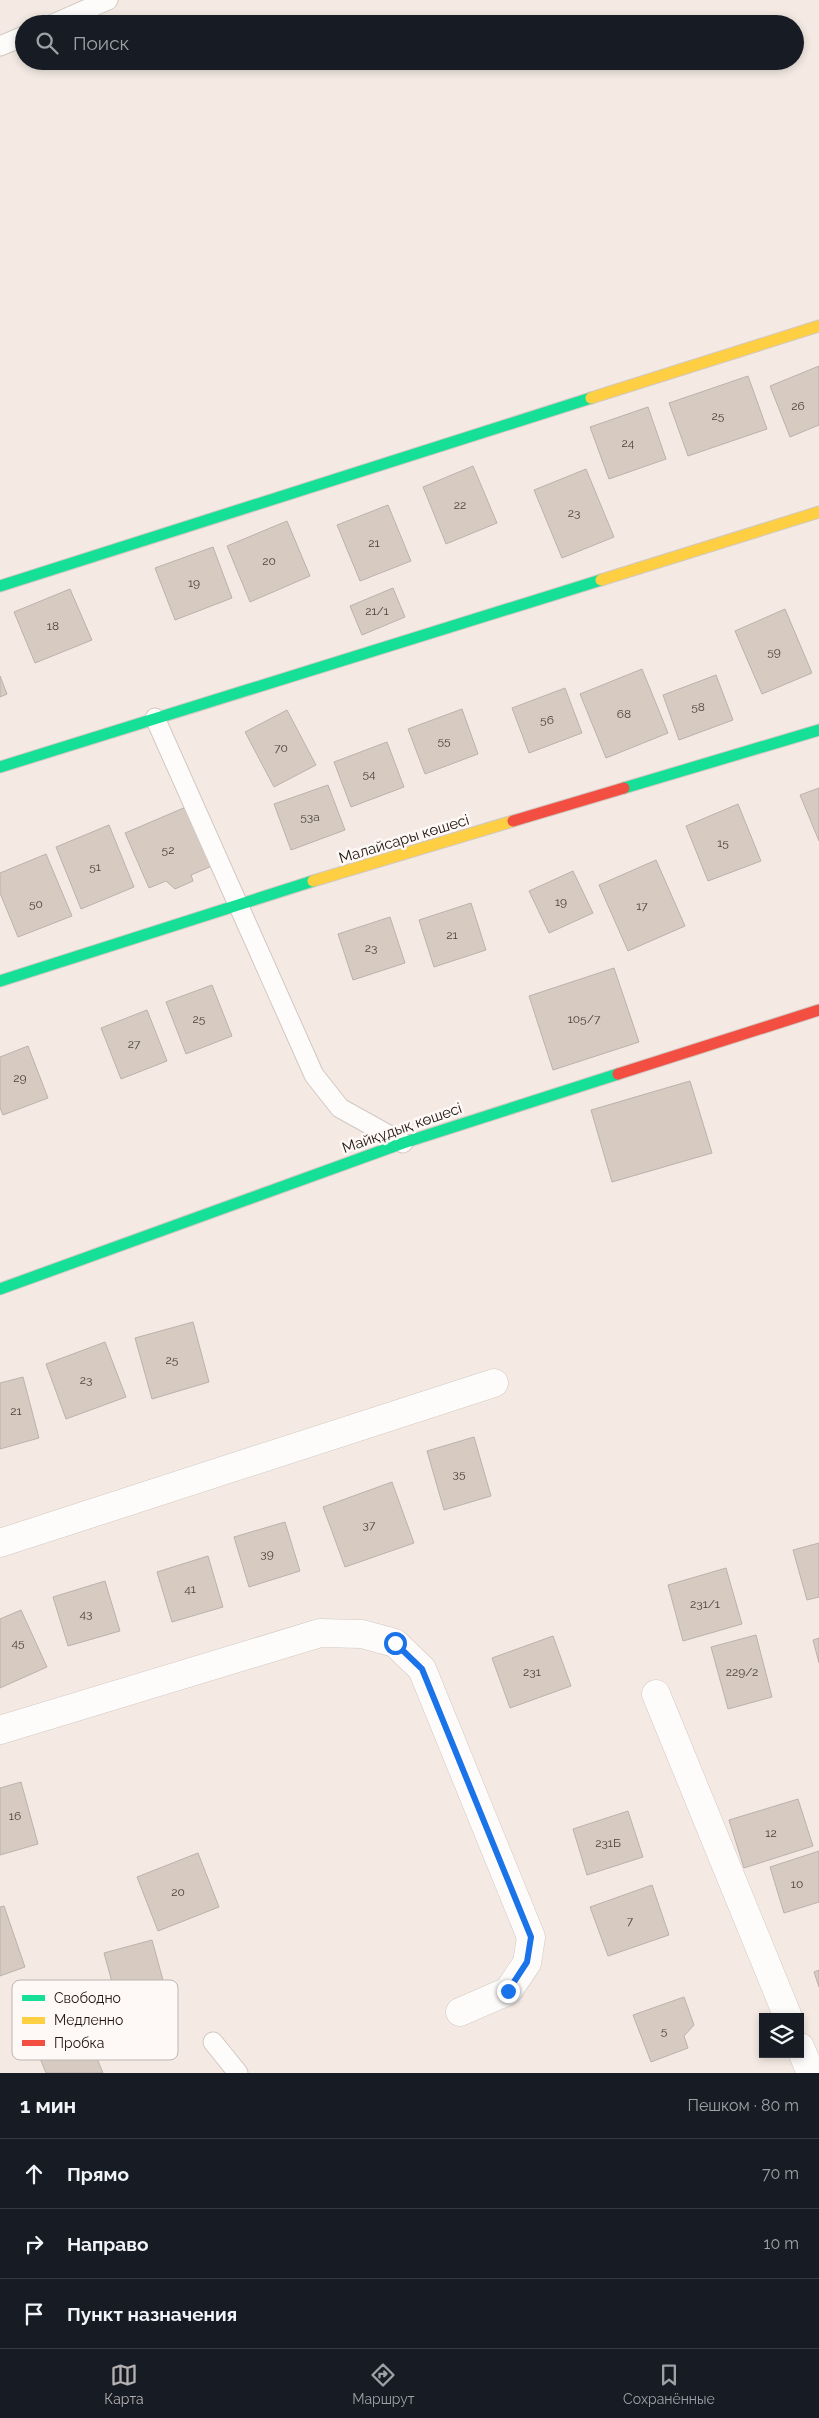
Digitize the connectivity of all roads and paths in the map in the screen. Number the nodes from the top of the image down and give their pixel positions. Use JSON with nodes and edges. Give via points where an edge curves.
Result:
{"nodes":[{"id":1,"x":108,"y":0,"type":"edge"},
{"id":2,"x":74,"y":15,"type":"edge"},
{"id":3,"x":15,"y":40,"type":"edge"},
{"id":4,"x":0,"y":46,"type":"edge"},
{"id":5,"x":819,"y":326,"type":"edge"},
{"id":6,"x":819,"y":512,"type":"edge"},
{"id":7,"x":0,"y":586,"type":"edge"},
{"id":8,"x":156,"y":718,"type":"junction"},
{"id":9,"x":819,"y":730,"type":"edge"},
{"id":10,"x":0,"y":767,"type":"edge"},
{"id":11,"x":238,"y":904,"type":"junction"},
{"id":12,"x":0,"y":981,"type":"edge"},
{"id":13,"x":819,"y":1010,"type":"edge"},
{"id":14,"x":403,"y":1143,"type":"junction"},
{"id":15,"x":0,"y":1289,"type":"edge"},
{"id":16,"x":494,"y":1383,"type":"dead end"},
{"id":17,"x":0,"y":1543,"type":"edge"},
{"id":18,"x":656,"y":1694,"type":"dead end"},
{"id":19,"x":0,"y":1730,"type":"edge"},
{"id":20,"x":460,"y":2012,"type":"dead end"},
{"id":21,"x":786,"y":2013,"type":"edge"},
{"id":22,"x":213,"y":2042,"type":"dead end"},
{"id":23,"x":804,"y":2056,"type":"edge"},
{"id":24,"x":238,"y":2073,"type":"edge"},
{"id":25,"x":811,"y":2073,"type":"edge"}],
"edges":[{"from":1,"to":2,"type":"lane"},
{"from":3,"to":4,"type":"lane"},
{"from":5,"to":7,"type":"street"},
{"from":6,"to":8,"type":"street"},
{"from":8,"to":10,"type":"street"},
{"from":8,"to":11,"type":"lane"},
{"from":9,"to":11,"type":"street","name":"Малайсары көшесі"},
{"from":11,"to":12,"type":"street","name":"Малайсары көшесі"},
{"from":11,"to":14,"type":"lane","via":[[314,1075],[340,1108]]},
{"from":13,"to":14,"type":"street","name":"Майқұдық көшесі"},
{"from":14,"to":15,"type":"street","name":"Майқұдық көшесі"},
{"from":16,"to":17,"type":"street"},
{"from":18,"to":21,"type":"street"},
{"from":19,"to":20,"type":"street","via":[[320,1633],[362,1634],[395,1643],[422,1669],[531,1937],[527,1962],[508,1991]]},
{"from":22,"to":24,"type":"lane"},
{"from":23,"to":25,"type":"street"}]}
